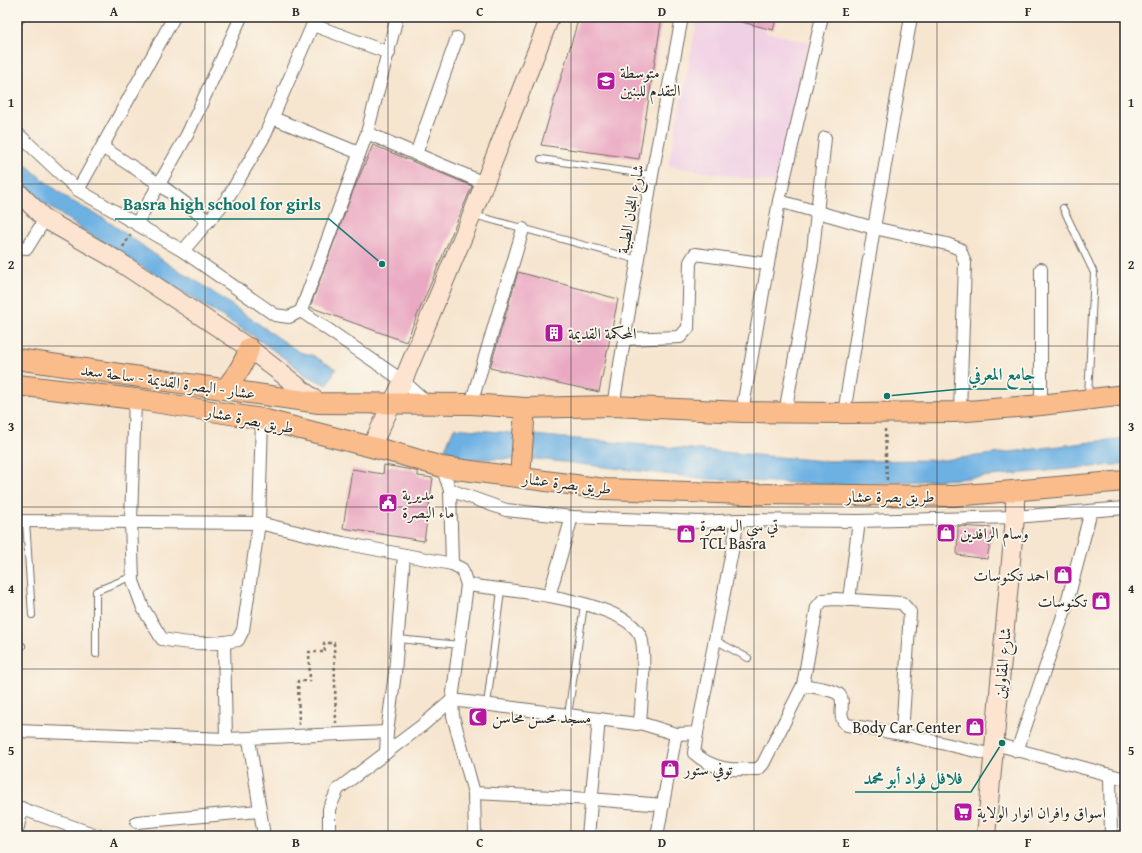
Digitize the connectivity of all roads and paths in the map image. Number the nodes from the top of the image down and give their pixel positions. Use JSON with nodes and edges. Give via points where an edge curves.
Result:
{"nodes":[{"id":1,"x":174,"y":17,"type":"edge"},
{"id":2,"x":241,"y":17,"type":"edge"},
{"id":3,"x":397,"y":17,"type":"edge"},
{"id":4,"x":550,"y":17,"type":"edge"},
{"id":5,"x":682,"y":17,"type":"edge"},
{"id":6,"x":822,"y":17,"type":"edge"},
{"id":7,"x":911,"y":17,"type":"edge"},
{"id":8,"x":314,"y":21,"type":"edge"},
{"id":9,"x":457,"y":38,"type":"dead end"},
{"id":10,"x":388,"y":53,"type":"junction"},
{"id":11,"x":273,"y":118,"type":"junction"},
{"id":12,"x":17,"y":133,"type":"edge"},
{"id":13,"x":367,"y":133,"type":"junction"},
{"id":14,"x":825,"y":138,"type":"dead end"},
{"id":15,"x":102,"y":147,"type":"junction"},
{"id":16,"x":359,"y":153,"type":"junction"},
{"id":17,"x":416,"y":154,"type":"junction"},
{"id":18,"x":541,"y":159,"type":"dead end"},
{"id":19,"x":652,"y":175,"type":"junction"},
{"id":20,"x":484,"y":183,"type":"junction"},
{"id":21,"x":159,"y":184,"type":"junction"},
{"id":22,"x":78,"y":190,"type":"junction"},
{"id":23,"x":17,"y":191,"type":"edge"},
{"id":24,"x":779,"y":201,"type":"junction"},
{"id":25,"x":1063,"y":208,"type":"dead end"},
{"id":26,"x":816,"y":211,"type":"junction"},
{"id":27,"x":472,"y":215,"type":"junction"},
{"id":28,"x":45,"y":219,"type":"junction"},
{"id":29,"x":210,"y":221,"type":"junction"},
{"id":30,"x":136,"y":226,"type":"junction"},
{"id":31,"x":874,"y":228,"type":"junction"},
{"id":32,"x":523,"y":229,"type":"junction"},
{"id":33,"x":17,"y":247,"type":"edge"},
{"id":34,"x":122,"y":248,"type":"dead end"},
{"id":35,"x":183,"y":251,"type":"junction"},
{"id":36,"x":638,"y":260,"type":"junction"},
{"id":37,"x":768,"y":264,"type":"junction"},
{"id":38,"x":1041,"y":269,"type":"dead end"},
{"id":39,"x":301,"y":311,"type":"junction"},
{"id":40,"x":624,"y":338,"type":"junction"},
{"id":41,"x":249,"y":348,"type":"junction"},
{"id":42,"x":17,"y":359,"type":"edge"},
{"id":43,"x":403,"y":381,"type":"junction"},
{"id":44,"x":17,"y":385,"type":"edge"},
{"id":45,"x":226,"y":388,"type":"junction"},
{"id":46,"x":1125,"y":395,"type":"edge"},
{"id":47,"x":1088,"y":398,"type":"junction"},
{"id":48,"x":134,"y":399,"type":"junction"},
{"id":49,"x":319,"y":403,"type":"junction"},
{"id":50,"x":392,"y":404,"type":"junction"},
{"id":51,"x":471,"y":404,"type":"junction"},
{"id":52,"x":1041,"y":404,"type":"junction"},
{"id":53,"x":430,"y":405,"type":"junction"},
{"id":54,"x":613,"y":406,"type":"junction"},
{"id":55,"x":960,"y":411,"type":"junction"},
{"id":56,"x":742,"y":412,"type":"junction"},
{"id":57,"x":785,"y":413,"type":"junction"},
{"id":58,"x":844,"y":413,"type":"junction"},
{"id":59,"x":524,"y":415,"type":"junction"},
{"id":60,"x":262,"y":419,"type":"junction"},
{"id":61,"x":885,"y":431,"type":"dead end"},
{"id":62,"x":371,"y":448,"type":"junction"},
{"id":63,"x":442,"y":466,"type":"junction"},
{"id":64,"x":520,"y":472,"type":"junction"},
{"id":65,"x":1125,"y":481,"type":"edge"},
{"id":66,"x":887,"y":482,"type":"dead end"},
{"id":67,"x":450,"y":490,"type":"junction"},
{"id":68,"x":1015,"y":490,"type":"junction"},
{"id":69,"x":1125,"y":508,"type":"edge"},
{"id":70,"x":1091,"y":511,"type":"junction"},
{"id":71,"x":572,"y":517,"type":"junction"},
{"id":72,"x":1015,"y":517,"type":"junction"},
{"id":73,"x":738,"y":520,"type":"junction"},
{"id":74,"x":21,"y":521,"type":"edge"},
{"id":75,"x":132,"y":521,"type":"junction"},
{"id":76,"x":859,"y":521,"type":"junction"},
{"id":77,"x":259,"y":523,"type":"junction"},
{"id":78,"x":404,"y":555,"type":"junction"},
{"id":79,"x":452,"y":564,"type":"junction"},
{"id":80,"x":133,"y":576,"type":"junction"},
{"id":81,"x":467,"y":585,"type":"junction"},
{"id":82,"x":501,"y":590,"type":"junction"},
{"id":83,"x":549,"y":596,"type":"junction"},
{"id":84,"x":849,"y":600,"type":"junction"},
{"id":85,"x":584,"y":605,"type":"junction"},
{"id":86,"x":32,"y":615,"type":"dead end"},
{"id":87,"x":398,"y":640,"type":"junction"},
{"id":88,"x":715,"y":640,"type":"junction"},
{"id":89,"x":224,"y":642,"type":"junction"},
{"id":90,"x":460,"y":645,"type":"junction"},
{"id":91,"x":96,"y":654,"type":"dead end"},
{"id":92,"x":748,"y":658,"type":"dead end"},
{"id":93,"x":803,"y":684,"type":"junction"},
{"id":94,"x":452,"y":700,"type":"junction"},
{"id":95,"x":487,"y":705,"type":"junction"},
{"id":96,"x":568,"y":715,"type":"junction"},
{"id":97,"x":599,"y":719,"type":"junction"},
{"id":98,"x":640,"y":723,"type":"junction"},
{"id":99,"x":17,"y":731,"type":"edge"},
{"id":100,"x":387,"y":732,"type":"junction"},
{"id":101,"x":696,"y":733,"type":"junction"},
{"id":102,"x":336,"y":734,"type":"junction"},
{"id":103,"x":676,"y":734,"type":"junction"},
{"id":104,"x":902,"y":734,"type":"junction"},
{"id":105,"x":300,"y":735,"type":"junction"},
{"id":106,"x":226,"y":739,"type":"junction"},
{"id":107,"x":249,"y":739,"type":"junction"},
{"id":108,"x":994,"y":750,"type":"junction"},
{"id":109,"x":1017,"y":751,"type":"junction"},
{"id":110,"x":386,"y":753,"type":"junction"},
{"id":111,"x":1110,"y":775,"type":"junction"},
{"id":112,"x":1125,"y":779,"type":"edge"},
{"id":113,"x":474,"y":793,"type":"junction"},
{"id":114,"x":591,"y":799,"type":"junction"},
{"id":115,"x":663,"y":805,"type":"junction"},
{"id":116,"x":20,"y":808,"type":"edge"},
{"id":117,"x":259,"y":811,"type":"junction"},
{"id":118,"x":137,"y":822,"type":"dead end"},
{"id":119,"x":17,"y":831,"type":"edge"},
{"id":120,"x":99,"y":836,"type":"edge"},
{"id":121,"x":264,"y":836,"type":"edge"},
{"id":122,"x":329,"y":836,"type":"edge"},
{"id":123,"x":474,"y":836,"type":"edge"},
{"id":124,"x":588,"y":836,"type":"edge"},
{"id":125,"x":657,"y":836,"type":"edge"},
{"id":126,"x":986,"y":836,"type":"edge"},
{"id":127,"x":1111,"y":836,"type":"edge"}],
"edges":[{"from":1,"to":15,"type":"street"},
{"from":2,"to":21,"type":"street","via":[[187,135]]},
{"from":3,"to":10,"type":"street"},
{"from":4,"to":20,"type":"street"},
{"from":5,"to":19,"type":"street","name":"شارع اللجان الطبية"},
{"from":6,"to":24,"type":"street"},
{"from":7,"to":31,"type":"street"},
{"from":8,"to":10,"type":"street"},
{"from":8,"to":11,"type":"street"},
{"from":9,"to":17,"type":"street"},
{"from":10,"to":13,"type":"street"},
{"from":11,"to":16,"type":"street"},
{"from":11,"to":29,"type":"street","via":[[227,199]]},
{"from":12,"to":22,"type":"street"},
{"from":13,"to":16,"type":"street"},
{"from":13,"to":17,"type":"street"},
{"from":14,"to":26,"type":"street"},
{"from":15,"to":21,"type":"street"},
{"from":15,"to":22,"type":"street"},
{"from":16,"to":39,"type":"street"},
{"from":17,"to":20,"type":"street"},
{"from":18,"to":19,"type":"lane"},
{"from":19,"to":36,"type":"street","name":"شارع اللجان الطبية"},
{"from":20,"to":27,"type":"street"},
{"from":21,"to":29,"type":"street"},
{"from":21,"to":30,"type":"street"},
{"from":22,"to":30,"type":"street"},
{"from":23,"to":28,"type":"street"},
{"from":24,"to":26,"type":"street"},
{"from":24,"to":37,"type":"street"},
{"from":25,"to":47,"type":"lane","via":[[1094,273]]},
{"from":26,"to":31,"type":"street"},
{"from":26,"to":57,"type":"street","via":[[812,260]]},
{"from":27,"to":32,"type":"lane"},
{"from":27,"to":43,"type":"street"},
{"from":28,"to":33,"type":"street","via":[[27,248]]},
{"from":28,"to":41,"type":"street","via":[[115,259]]},
{"from":29,"to":35,"type":"street"},
{"from":30,"to":34,"type":"path"},
{"from":30,"to":35,"type":"street"},
{"from":31,"to":55,"type":"street","via":[[947,244],[960,250],[965,263]]},
{"from":31,"to":58,"type":"street"},
{"from":32,"to":36,"type":"lane"},
{"from":32,"to":51,"type":"street"},
{"from":35,"to":39,"type":"street","via":[[276,315],[289,317]]},
{"from":36,"to":40,"type":"street","name":"شارع اللجان الطبية"},
{"from":37,"to":40,"type":"street","via":[[695,254],[690,262],[688,328],[680,337]]},
{"from":37,"to":56,"type":"street"},
{"from":38,"to":52,"type":"street"},
{"from":39,"to":43,"type":"street"},
{"from":40,"to":54,"type":"street","name":"شارع اللجان الطبية"},
{"from":41,"to":45,"type":"main road","via":[[234,379]]},
{"from":41,"to":49,"type":"street"},
{"from":42,"to":45,"type":"main road","name":"عشار - البصرة القديمة - ساحة سعد"},
{"from":43,"to":50,"type":"street"},
{"from":43,"to":53,"type":"street"},
{"from":44,"to":48,"type":"main road","name":"طريق بصرة عشار"},
{"from":45,"to":49,"type":"main road","name":"عشار - البصرة القديمة - ساحة سعد"},
{"from":46,"to":47,"type":"main road","name":"عشار - البصرة القديمة - ساحة سعد"},
{"from":47,"to":52,"type":"main road","name":"عشار - البصرة القديمة - ساحة سعد"},
{"from":48,"to":60,"type":"main road","name":"طريق بصرة عشار"},
{"from":48,"to":75,"type":"street"},
{"from":49,"to":50,"type":"main road","name":"عشار - البصرة القديمة - ساحة سعد"},
{"from":50,"to":53,"type":"main road","name":"عشار - البصرة القديمة - ساحة سعد"},
{"from":50,"to":62,"type":"street"},
{"from":51,"to":53,"type":"main road","name":"عشار - البصرة القديمة - ساحة سعد"},
{"from":51,"to":59,"type":"main road","name":"عشار - البصرة القديمة - ساحة سعد"},
{"from":52,"to":55,"type":"main road","name":"عشار - البصرة القديمة - ساحة سعد"},
{"from":54,"to":56,"type":"main road","name":"عشار - البصرة القديمة - ساحة سعد"},
{"from":54,"to":59,"type":"main road","name":"عشار - البصرة القديمة - ساحة سعد"},
{"from":55,"to":58,"type":"main road","name":"عشار - البصرة القديمة - ساحة سعد"},
{"from":56,"to":57,"type":"main road","name":"عشار - البصرة القديمة - ساحة سعد"},
{"from":57,"to":58,"type":"main road","name":"عشار - البصرة القديمة - ساحة سعد"},
{"from":59,"to":64,"type":"main road"},
{"from":60,"to":62,"type":"main road","name":"طريق بصرة عشار"},
{"from":60,"to":77,"type":"street"},
{"from":61,"to":66,"type":"path"},
{"from":62,"to":63,"type":"main road","name":"طريق بصرة عشار"},
{"from":63,"to":64,"type":"main road","name":"طريق بصرة عشار"},
{"from":63,"to":67,"type":"street"},
{"from":64,"to":68,"type":"main road","name":"طريق بصرة عشار","via":[[605,489],[745,494],[954,496]]},
{"from":65,"to":68,"type":"main road","name":"طريق بصرة عشار"},
{"from":67,"to":71,"type":"street","via":[[506,510]]},
{"from":67,"to":79,"type":"street"},
{"from":68,"to":72,"type":"street","name":"شارع المقاولين"},
{"from":69,"to":70,"type":"street"},
{"from":70,"to":72,"type":"street"},
{"from":70,"to":109,"type":"street","via":[[1065,610]]},
{"from":71,"to":73,"type":"street","via":[[700,522]]},
{"from":71,"to":83,"type":"street"},
{"from":72,"to":76,"type":"street"},
{"from":72,"to":108,"type":"street","name":"شارع المقاولين"},
{"from":73,"to":76,"type":"street"},
{"from":73,"to":88,"type":"street"},
{"from":74,"to":75,"type":"street"},
{"from":74,"to":86,"type":"lane"},
{"from":75,"to":77,"type":"street"},
{"from":75,"to":80,"type":"street"},
{"from":76,"to":84,"type":"street"},
{"from":77,"to":78,"type":"street"},
{"from":77,"to":89,"type":"street","via":[[242,630],[238,640]]},
{"from":78,"to":79,"type":"street"},
{"from":78,"to":87,"type":"street"},
{"from":79,"to":81,"type":"street","via":[[462,569]]},
{"from":80,"to":89,"type":"street","via":[[143,608],[162,639],[180,643]]},
{"from":80,"to":91,"type":"lane","via":[[96,591]]},
{"from":81,"to":82,"type":"street"},
{"from":81,"to":90,"type":"street"},
{"from":82,"to":83,"type":"street"},
{"from":82,"to":95,"type":"lane"},
{"from":83,"to":85,"type":"street"},
{"from":84,"to":93,"type":"street","via":[[823,600],[817,607]]},
{"from":84,"to":104,"type":"street","via":[[902,603],[910,612]]},
{"from":85,"to":96,"type":"lane"},
{"from":85,"to":98,"type":"street","via":[[611,612],[629,621],[641,636],[643,677]]},
{"from":87,"to":90,"type":"lane"},
{"from":87,"to":100,"type":"street"},
{"from":88,"to":92,"type":"lane"},
{"from":88,"to":101,"type":"street"},
{"from":89,"to":106,"type":"street"},
{"from":90,"to":94,"type":"street"},
{"from":93,"to":101,"type":"street","via":[[763,764],[758,769],[732,770],[705,763],[694,753]]},
{"from":93,"to":104,"type":"street","via":[[836,692],[842,702],[840,716],[847,725]]},
{"from":94,"to":95,"type":"street"},
{"from":94,"to":110,"type":"street"},
{"from":94,"to":113,"type":"street","via":[[453,716]]},
{"from":95,"to":96,"type":"street"},
{"from":96,"to":97,"type":"street"},
{"from":97,"to":98,"type":"street"},
{"from":97,"to":114,"type":"street"},
{"from":98,"to":103,"type":"street"},
{"from":99,"to":106,"type":"street"},
{"from":100,"to":102,"type":"street"},
{"from":100,"to":110,"type":"street"},
{"from":101,"to":103,"type":"street"},
{"from":102,"to":105,"type":"street"},
{"from":102,"to":105,"type":"path","via":[[334,643],[324,643],[325,652],[309,652],[310,681],[298,681]]},
{"from":103,"to":115,"type":"street"},
{"from":104,"to":108,"type":"street"},
{"from":105,"to":107,"type":"street"},
{"from":106,"to":107,"type":"street"},
{"from":107,"to":117,"type":"street"},
{"from":108,"to":109,"type":"street"},
{"from":108,"to":126,"type":"street","name":"شارع المقاولين"},
{"from":109,"to":111,"type":"street"},
{"from":110,"to":122,"type":"street","via":[[338,789],[329,809]]},
{"from":111,"to":112,"type":"street"},
{"from":111,"to":127,"type":"street"},
{"from":113,"to":114,"type":"street"},
{"from":113,"to":123,"type":"street"},
{"from":114,"to":115,"type":"street"},
{"from":114,"to":124,"type":"street"},
{"from":115,"to":125,"type":"street"},
{"from":116,"to":119,"type":"street"},
{"from":116,"to":120,"type":"street"},
{"from":117,"to":118,"type":"street"},
{"from":117,"to":121,"type":"street"}]}
